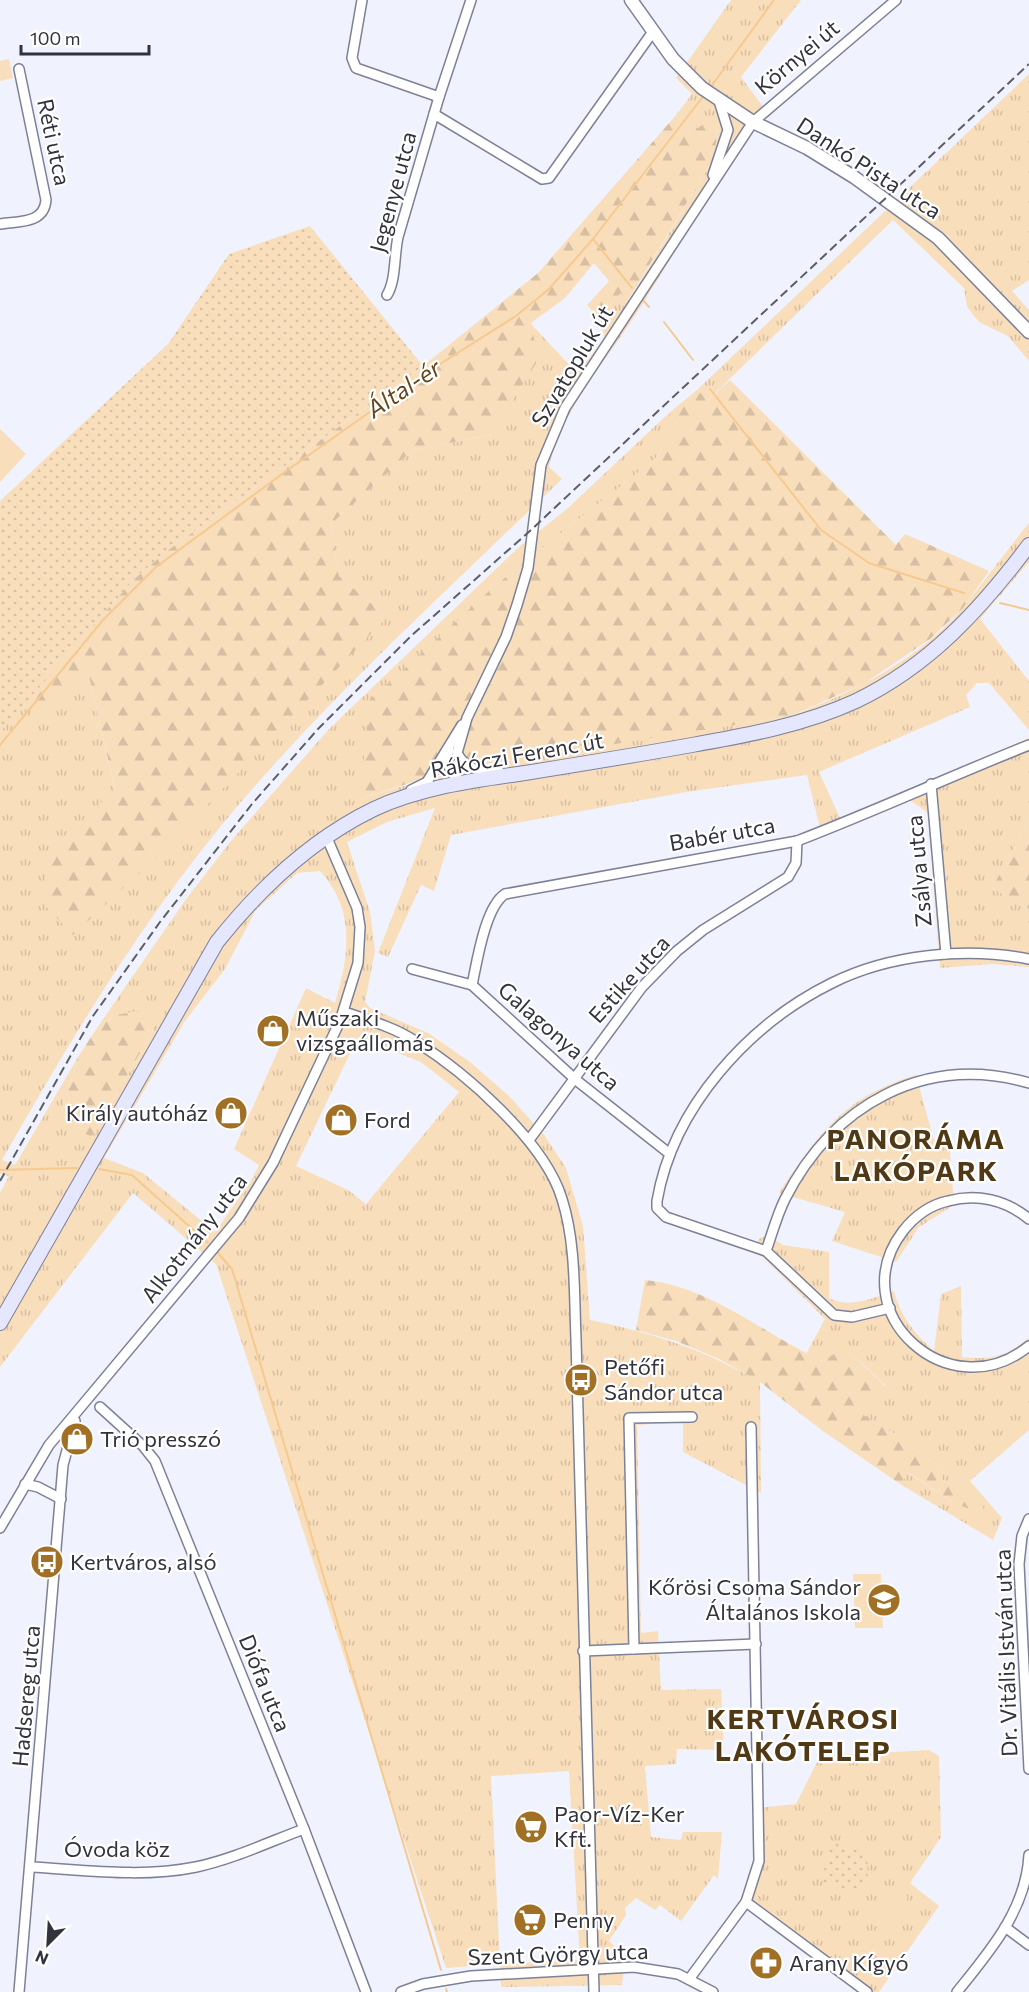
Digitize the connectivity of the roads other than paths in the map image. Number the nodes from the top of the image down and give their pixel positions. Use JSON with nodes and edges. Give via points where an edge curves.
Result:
{"nodes":[{"id":1,"x":362,"y":0,"type":"edge"},
{"id":2,"x":471,"y":0,"type":"edge"},
{"id":3,"x":631,"y":0,"type":"edge"},
{"id":4,"x":896,"y":0,"type":"edge"},
{"id":5,"x":652,"y":33,"type":"junction"},
{"id":6,"x":19,"y":69,"type":"dead end"},
{"id":7,"x":710,"y":94,"type":"junction"},
{"id":8,"x":439,"y":97,"type":"junction"},
{"id":9,"x":434,"y":114,"type":"junction"},
{"id":10,"x":753,"y":122,"type":"junction"},
{"id":11,"x":709,"y":188,"type":"junction"},
{"id":12,"x":0,"y":224,"type":"edge"},
{"id":13,"x":387,"y":295,"type":"dead end"},
{"id":14,"x":1029,"y":332,"type":"edge"},
{"id":15,"x":1029,"y":545,"type":"edge"},
{"id":16,"x":467,"y":718,"type":"junction"},
{"id":17,"x":451,"y":741,"type":"junction"},
{"id":18,"x":1029,"y":745,"type":"edge"},
{"id":19,"x":457,"y":753,"type":"junction"},
{"id":20,"x":552,"y":768,"type":"junction"},
{"id":21,"x":459,"y":780,"type":"junction"},
{"id":22,"x":931,"y":784,"type":"junction"},
{"id":23,"x":376,"y":808,"type":"junction"},
{"id":24,"x":327,"y":838,"type":"junction"},
{"id":25,"x":797,"y":841,"type":"junction"},
{"id":26,"x":946,"y":954,"type":"junction"},
{"id":27,"x":1029,"y":959,"type":"edge"},
{"id":28,"x":412,"y":969,"type":"dead end"},
{"id":29,"x":472,"y":985,"type":"junction"},
{"id":30,"x":344,"y":1012,"type":"junction"},
{"id":31,"x":576,"y":1080,"type":"junction"},
{"id":32,"x":1029,"y":1083,"type":"edge"},
{"id":33,"x":529,"y":1140,"type":"junction"},
{"id":34,"x":670,"y":1154,"type":"junction"},
{"id":35,"x":1029,"y":1220,"type":"edge"},
{"id":36,"x":766,"y":1251,"type":"junction"},
{"id":37,"x":890,"y":1308,"type":"junction"},
{"id":38,"x":0,"y":1323,"type":"edge"},
{"id":39,"x":1029,"y":1346,"type":"edge"},
{"id":40,"x":84,"y":1406,"type":"junction"},
{"id":41,"x":100,"y":1407,"type":"dead end"},
{"id":42,"x":692,"y":1417,"type":"dead end"},
{"id":43,"x":751,"y":1427,"type":"dead end"},
{"id":44,"x":25,"y":1484,"type":"junction"},
{"id":45,"x":61,"y":1499,"type":"junction"},
{"id":46,"x":1029,"y":1519,"type":"edge"},
{"id":47,"x":0,"y":1528,"type":"edge"},
{"id":48,"x":756,"y":1644,"type":"junction"},
{"id":49,"x":634,"y":1649,"type":"junction"},
{"id":50,"x":583,"y":1651,"type":"junction"},
{"id":51,"x":1029,"y":1769,"type":"edge"},
{"id":52,"x":304,"y":1829,"type":"junction"},
{"id":53,"x":1029,"y":1855,"type":"edge"},
{"id":54,"x":31,"y":1867,"type":"junction"},
{"id":55,"x":746,"y":1902,"type":"junction"},
{"id":56,"x":1005,"y":1927,"type":"junction"},
{"id":57,"x":1029,"y":1945,"type":"edge"},
{"id":58,"x":592,"y":1969,"type":"junction"},
{"id":59,"x":690,"y":1978,"type":"junction"},
{"id":60,"x":19,"y":1992,"type":"edge"},
{"id":61,"x":366,"y":1992,"type":"edge"},
{"id":62,"x":401,"y":1992,"type":"edge"},
{"id":63,"x":594,"y":1992,"type":"edge"},
{"id":64,"x":713,"y":1992,"type":"edge"},
{"id":65,"x":867,"y":1992,"type":"edge"},
{"id":66,"x":957,"y":1992,"type":"edge"}],
"edges":[{"from":1,"to":8,"type":"street","via":[[352,58],[356,68]]},
{"from":2,"to":8,"type":"street","name":"Jegenye utca"},
{"from":3,"to":5,"type":"street","name":"Dankó Pista utca"},
{"from":4,"to":10,"type":"street","name":"Környei út"},
{"from":5,"to":7,"type":"street","name":"Dankó Pista utca"},
{"from":5,"to":9,"type":"street","via":[[549,178],[542,179]]},
{"from":6,"to":12,"type":"street","name":"Réti utca","via":[[46,208],[36,219]]},
{"from":7,"to":10,"type":"street","name":"Dankó Pista utca"},
{"from":7,"to":11,"type":"street","name":"Szvatopluk út","via":[[728,130]]},
{"from":8,"to":9,"type":"street","name":"Jegenye utca"},
{"from":9,"to":13,"type":"street","name":"Jegenye utca","via":[[398,237],[393,287]]},
{"from":10,"to":11,"type":"street","name":"Szvatopluk út"},
{"from":10,"to":14,"type":"street","name":"Dankó Pista utca","via":[[807,148],[938,238]]},
{"from":11,"to":16,"type":"street","name":"Szvatopluk út","via":[[555,427],[536,488],[528,568],[520,597],[506,637]]},
{"from":15,"to":20,"type":"main road","name":"Rákóczi Ferenc út","via":[[987,600],[951,636],[899,676],[856,700],[768,730]]},
{"from":16,"to":17,"type":"street","name":"Szvatopluk út"},
{"from":16,"to":19,"type":"street","name":"Szvatopluk út"},
{"from":17,"to":21,"type":"street","via":[[446,757]]},
{"from":17,"to":23,"type":"street","name":"Szvatopluk út","via":[[427,782]]},
{"from":18,"to":22,"type":"street","name":"Babér utca"},
{"from":19,"to":20,"type":"street","via":[[463,765],[472,769]]},
{"from":19,"to":21,"type":"street","name":"Szvatopluk út"},
{"from":20,"to":21,"type":"main road","name":"Rákóczi Ferenc út"},
{"from":21,"to":23,"type":"main road","name":"Rákóczi Ferenc út"},
{"from":22,"to":25,"type":"street","name":"Babér utca","via":[[833,829]]},
{"from":22,"to":26,"type":"street","name":"Zsálya utca"},
{"from":23,"to":24,"type":"main road","name":"Rákóczi Ferenc út"},
{"from":24,"to":30,"type":"street","name":"Alkotmány utca","via":[[351,891],[360,927],[358,963]]},
{"from":24,"to":38,"type":"main road","name":"Rákóczi Ferenc út","via":[[273,880],[217,942]]},
{"from":25,"to":29,"type":"street","name":"Babér utca","via":[[505,894],[497,900],[490,915]]},
{"from":25,"to":31,"type":"street","name":"Estike utca","via":[[798,857],[792,873],[677,951],[619,1015]]},
{"from":26,"to":27,"type":"street","via":[[985,953]]},
{"from":26,"to":34,"type":"street","via":[[852,974],[784,1013],[752,1038],[717,1076]]},
{"from":28,"to":29,"type":"street","name":"Galagonya utca"},
{"from":29,"to":31,"type":"street","name":"Galagonya utca"},
{"from":30,"to":33,"type":"street","via":[[414,1040],[450,1065]]},
{"from":30,"to":40,"type":"street","name":"Alkotmány utca","via":[[254,1197]]},
{"from":31,"to":33,"type":"street","name":"Estike utca"},
{"from":31,"to":34,"type":"street","name":"Galagonya utca"},
{"from":32,"to":36,"type":"street","via":[[991,1075],[932,1077],[895,1089],[866,1105],[838,1126],[804,1167],[783,1201]]},
{"from":33,"to":50,"type":"street","via":[[557,1184],[570,1239]]},
{"from":34,"to":36,"type":"street","via":[[657,1201],[661,1213]]},
{"from":35,"to":37,"type":"street","via":[[1000,1202],[977,1197],[944,1202],[924,1212],[908,1226],[891,1253],[886,1286]]},
{"from":36,"to":37,"type":"street","via":[[834,1314],[852,1317]]},
{"from":37,"to":39,"type":"street","via":[[913,1345],[949,1365],[972,1368],[998,1364]]},
{"from":40,"to":44,"type":"street","name":"Alkotmány utca","via":[[49,1445]]},
{"from":40,"to":45,"type":"street","name":"Hadsereg utca","via":[[67,1445]]},
{"from":41,"to":52,"type":"street","name":"Diófa utca","via":[[155,1461]]},
{"from":42,"to":49,"type":"street","via":[[629,1418]]},
{"from":43,"to":48,"type":"street"},
{"from":44,"to":45,"type":"street","via":[[38,1486]]},
{"from":44,"to":47,"type":"street","name":"Alkotmány utca"},
{"from":45,"to":54,"type":"street","name":"Hadsereg utca"},
{"from":46,"to":51,"type":"street","name":"Dr. Vitális István utca","via":[[1022,1536],[1019,1564]]},
{"from":48,"to":49,"type":"street"},
{"from":48,"to":55,"type":"street","via":[[761,1845]]},
{"from":49,"to":50,"type":"street"},
{"from":50,"to":58,"type":"street"},
{"from":52,"to":54,"type":"street","name":"Óvoda köz","via":[[214,1862],[174,1870]]},
{"from":52,"to":61,"type":"street","name":"Diófa utca"},
{"from":53,"to":56,"type":"street","via":[[1022,1895]]},
{"from":54,"to":60,"type":"street","name":"Hadsereg utca"},
{"from":55,"to":59,"type":"street"},
{"from":55,"to":65,"type":"street"},
{"from":56,"to":57,"type":"street"},
{"from":56,"to":66,"type":"street"},
{"from":58,"to":59,"type":"street","name":"Szent György utca","via":[[650,1968]]},
{"from":58,"to":62,"type":"street","name":"Szent György utca","via":[[445,1979]]},
{"from":58,"to":63,"type":"street"},
{"from":59,"to":64,"type":"street","name":"Szent György utca"}]}
